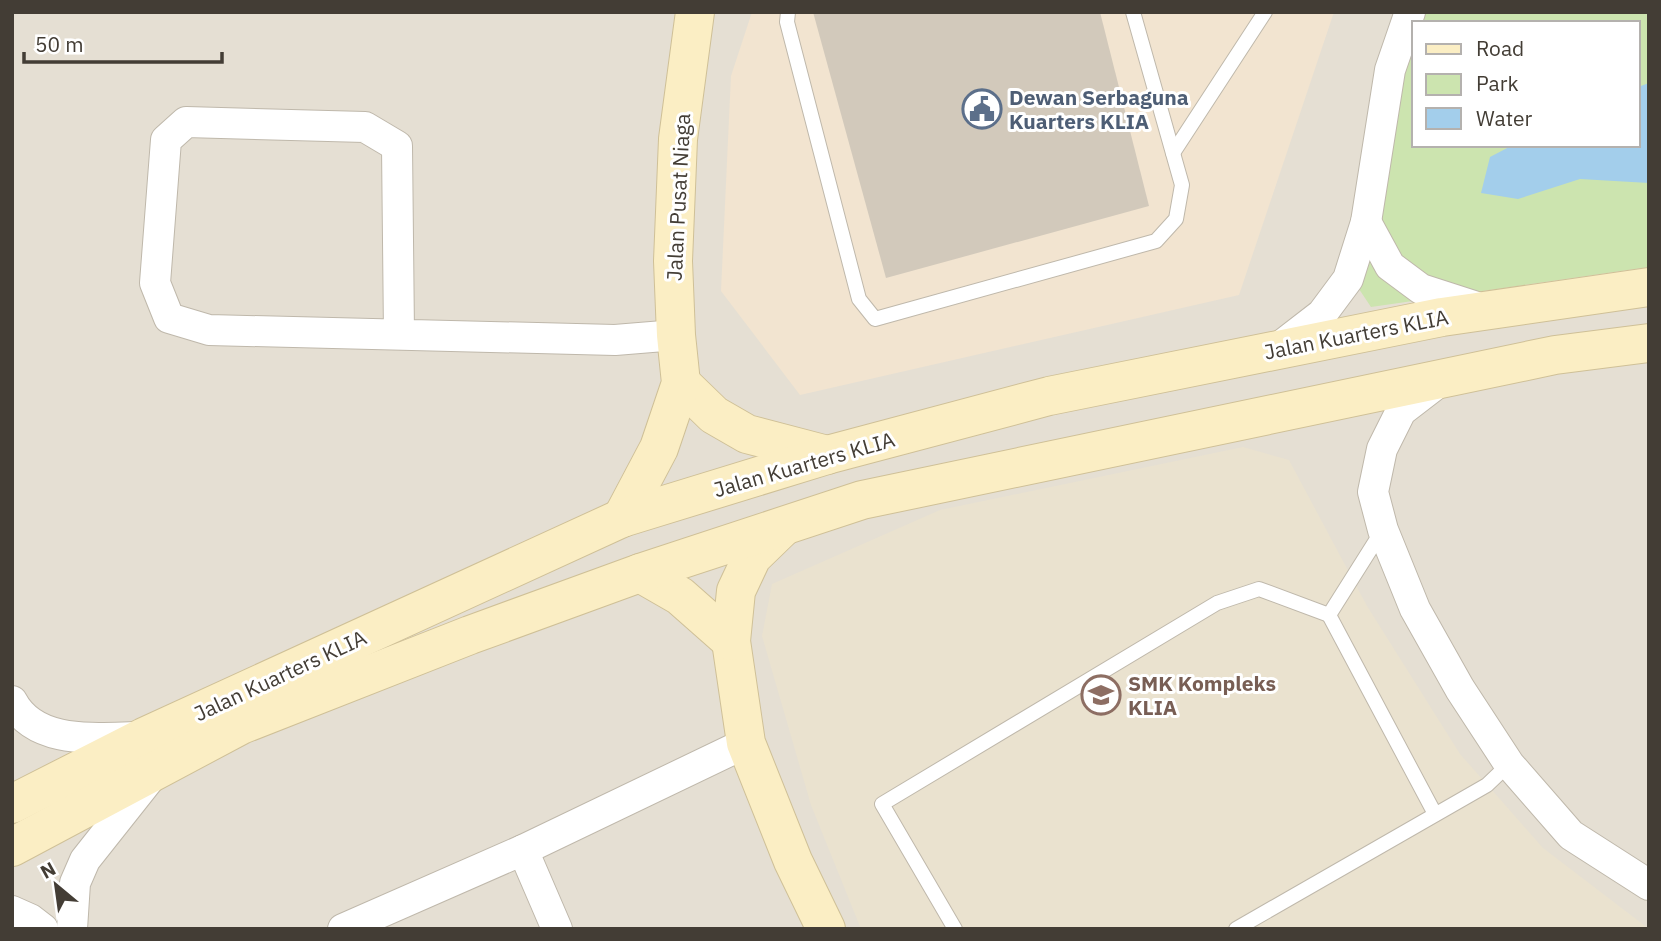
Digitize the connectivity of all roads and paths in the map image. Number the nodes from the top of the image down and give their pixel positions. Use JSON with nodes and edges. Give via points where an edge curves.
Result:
{"nodes":[{"id":1,"x":695,"y":12,"type":"edge"},
{"id":2,"x":789,"y":12,"type":"edge"},
{"id":3,"x":1133,"y":12,"type":"edge"},
{"id":4,"x":1265,"y":12,"type":"edge"},
{"id":5,"x":1402,"y":15,"type":"edge"},
{"id":6,"x":1173,"y":153,"type":"junction"},
{"id":7,"x":1366,"y":222,"type":"junction"},
{"id":8,"x":1649,"y":287,"type":"edge"},
{"id":9,"x":1488,"y":310,"type":"junction"},
{"id":10,"x":399,"y":334,"type":"junction"},
{"id":11,"x":676,"y":335,"type":"junction"},
{"id":12,"x":1649,"y":342,"type":"edge"},
{"id":13,"x":1277,"y":349,"type":"junction"},
{"id":14,"x":1443,"y":379,"type":"junction"},
{"id":15,"x":681,"y":383,"type":"junction"},
{"id":16,"x":827,"y":454,"type":"junction"},
{"id":17,"x":622,"y":518,"type":"junction"},
{"id":18,"x":784,"y":526,"type":"junction"},
{"id":19,"x":1383,"y":530,"type":"junction"},
{"id":20,"x":640,"y":572,"type":"junction"},
{"id":21,"x":1329,"y":615,"type":"junction"},
{"id":22,"x":731,"y":641,"type":"junction"},
{"id":23,"x":12,"y":701,"type":"edge"},
{"id":24,"x":746,"y":743,"type":"junction"},
{"id":25,"x":149,"y":755,"type":"junction"},
{"id":26,"x":1509,"y":764,"type":"junction"},
{"id":27,"x":12,"y":804,"type":"edge"},
{"id":28,"x":1435,"y":814,"type":"junction"},
{"id":29,"x":12,"y":847,"type":"edge"},
{"id":30,"x":523,"y":850,"type":"junction"},
{"id":31,"x":1649,"y":885,"type":"edge"},
{"id":32,"x":12,"y":911,"type":"edge"},
{"id":33,"x":43,"y":929,"type":"edge"},
{"id":34,"x":72,"y":929,"type":"edge"},
{"id":35,"x":343,"y":929,"type":"edge"},
{"id":36,"x":557,"y":929,"type":"edge"},
{"id":37,"x":825,"y":929,"type":"edge"},
{"id":38,"x":955,"y":929,"type":"edge"},
{"id":39,"x":1236,"y":929,"type":"edge"}],
"edges":[{"from":1,"to":11,"type":"main road","name":"Jalan Pusat Niaga","via":[[678,139],[673,261]]},
{"from":2,"to":6,"type":"lane","via":[[859,299],[874,319],[1156,241],[1177,219],[1182,185]]},
{"from":3,"to":6,"type":"lane"},
{"from":4,"to":6,"type":"lane"},
{"from":5,"to":7,"type":"street"},
{"from":7,"to":9,"type":"street","via":[[1390,266],[1421,289]]},
{"from":7,"to":13,"type":"street","via":[[1348,279],[1322,314]]},
{"from":8,"to":9,"type":"main road","name":"Jalan Kuarters KLIA"},
{"from":9,"to":13,"type":"main road","name":"Jalan Kuarters KLIA"},
{"from":10,"to":10,"type":"street","via":[[209,330],[169,318],[155,283],[166,140],[186,122],[226,122],[365,127],[397,146]]},
{"from":10,"to":11,"type":"street","via":[[615,340]]},
{"from":11,"to":15,"type":"main road","name":"Jalan Pusat Niaga"},
{"from":12,"to":14,"type":"main road","name":"Jalan Kuarters KLIA","via":[[1555,355]]},
{"from":13,"to":16,"type":"main road","name":"Jalan Kuarters KLIA","via":[[1049,396]]},
{"from":14,"to":18,"type":"main road","name":"Jalan Kuarters KLIA","via":[[862,500]]},
{"from":14,"to":19,"type":"street","via":[[1401,411],[1382,449],[1373,492]]},
{"from":15,"to":16,"type":"main road","via":[[714,415],[747,434]]},
{"from":15,"to":17,"type":"main road","via":[[659,448]]},
{"from":16,"to":17,"type":"main road","name":"Jalan Kuarters KLIA"},
{"from":17,"to":25,"type":"main road","name":"Jalan Kuarters KLIA"},
{"from":18,"to":20,"type":"main road","name":"Jalan Kuarters KLIA"},
{"from":18,"to":22,"type":"main road","via":[[752,558],[736,591]]},
{"from":19,"to":21,"type":"lane"},
{"from":19,"to":26,"type":"street","via":[[1415,609]]},
{"from":20,"to":22,"type":"main road","via":[[680,596]]},
{"from":20,"to":25,"type":"main road","name":"Jalan Kuarters KLIA","via":[[241,725]]},
{"from":21,"to":28,"type":"lane"},
{"from":21,"to":38,"type":"lane","via":[[1259,589],[1217,603],[882,804]]},
{"from":22,"to":24,"type":"main road"},
{"from":23,"to":25,"type":"street","via":[[39,727]]},
{"from":24,"to":30,"type":"street"},
{"from":24,"to":37,"type":"main road"},
{"from":25,"to":27,"type":"main road","name":"Jalan Kuarters KLIA"},
{"from":25,"to":29,"type":"main road","name":"Jalan Kuarters KLIA"},
{"from":25,"to":34,"type":"street","via":[[85,860],[75,883]]},
{"from":26,"to":28,"type":"lane","via":[[1488,785]]},
{"from":26,"to":31,"type":"street","via":[[1571,835]]},
{"from":28,"to":39,"type":"lane"},
{"from":30,"to":35,"type":"street"},
{"from":30,"to":36,"type":"street"},
{"from":32,"to":33,"type":"street"}]}
